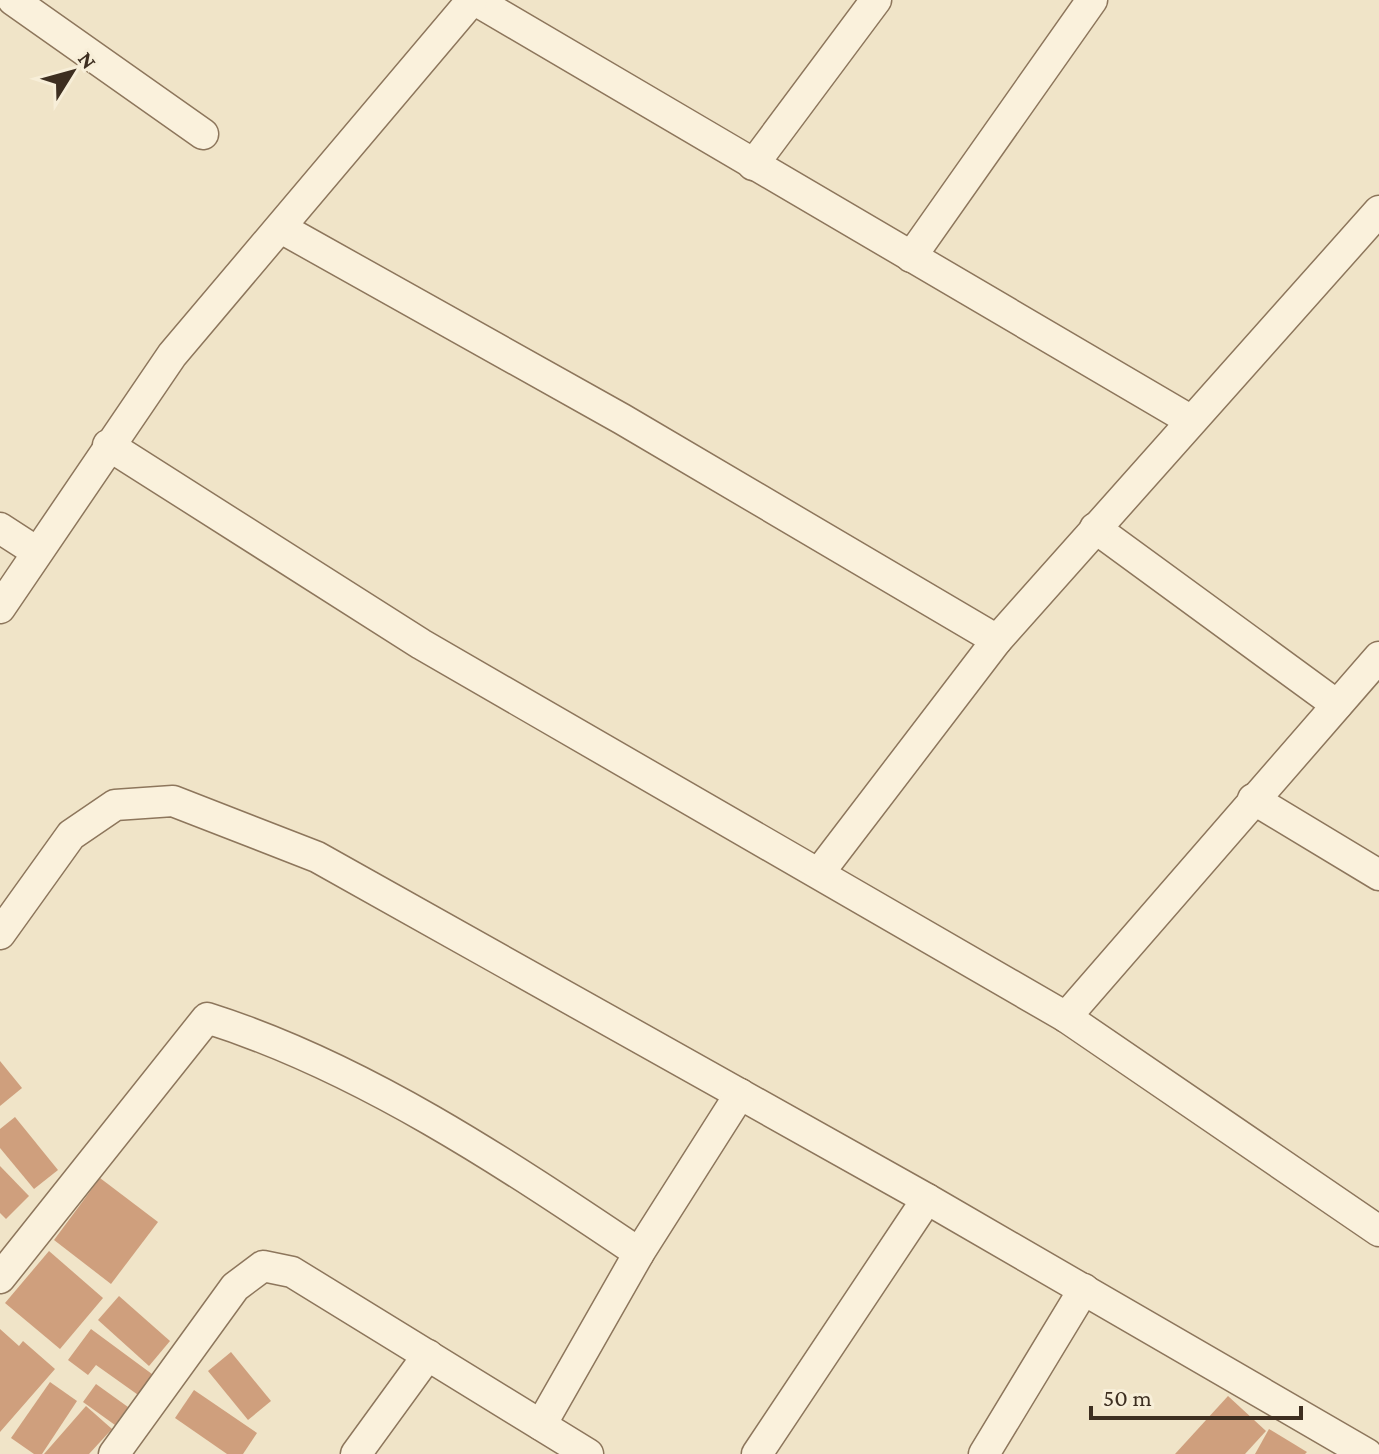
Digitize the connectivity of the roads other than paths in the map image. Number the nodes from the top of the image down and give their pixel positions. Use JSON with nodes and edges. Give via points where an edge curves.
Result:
{"nodes":[{"id":1,"x":13,"y":0,"type":"edge"},
{"id":2,"x":474,"y":0,"type":"edge"},
{"id":3,"x":876,"y":0,"type":"edge"},
{"id":4,"x":1092,"y":0,"type":"edge"},
{"id":5,"x":203,"y":134,"type":"dead end"},
{"id":6,"x":753,"y":165,"type":"junction"},
{"id":7,"x":1379,"y":211,"type":"edge"},
{"id":8,"x":281,"y":228,"type":"junction"},
{"id":9,"x":911,"y":257,"type":"junction"},
{"id":10,"x":1190,"y":420,"type":"junction"},
{"id":11,"x":108,"y":445,"type":"junction"},
{"id":12,"x":0,"y":528,"type":"edge"},
{"id":13,"x":1095,"y":528,"type":"junction"},
{"id":14,"x":37,"y":552,"type":"junction"},
{"id":15,"x":0,"y":608,"type":"edge"},
{"id":16,"x":997,"y":640,"type":"junction"},
{"id":17,"x":1379,"y":657,"type":"edge"},
{"id":18,"x":1337,"y":705,"type":"junction"},
{"id":19,"x":1253,"y":799,"type":"junction"},
{"id":20,"x":819,"y":873,"type":"junction"},
{"id":21,"x":1379,"y":875,"type":"edge"},
{"id":22,"x":0,"y":934,"type":"edge"},
{"id":23,"x":1066,"y":1017,"type":"junction"},
{"id":24,"x":740,"y":1094,"type":"junction"},
{"id":25,"x":927,"y":1199,"type":"junction"},
{"id":26,"x":1379,"y":1231,"type":"edge"},
{"id":27,"x":639,"y":1253,"type":"junction"},
{"id":28,"x":0,"y":1278,"type":"edge"},
{"id":29,"x":1084,"y":1289,"type":"junction"},
{"id":30,"x":428,"y":1355,"type":"junction"},
{"id":31,"x":541,"y":1425,"type":"junction"},
{"id":32,"x":114,"y":1454,"type":"edge"},
{"id":33,"x":356,"y":1454,"type":"edge"},
{"id":34,"x":588,"y":1454,"type":"edge"},
{"id":35,"x":757,"y":1454,"type":"edge"},
{"id":36,"x":984,"y":1454,"type":"edge"},
{"id":37,"x":1367,"y":1454,"type":"edge"}],
"edges":[{"from":1,"to":5,"type":"street"},
{"from":2,"to":6,"type":"street"},
{"from":2,"to":8,"type":"street"},
{"from":3,"to":6,"type":"street"},
{"from":4,"to":9,"type":"street"},
{"from":6,"to":9,"type":"street"},
{"from":7,"to":10,"type":"street"},
{"from":8,"to":11,"type":"street","via":[[172,355]]},
{"from":8,"to":16,"type":"street","via":[[622,419]]},
{"from":9,"to":10,"type":"street"},
{"from":10,"to":13,"type":"street"},
{"from":11,"to":14,"type":"street"},
{"from":11,"to":20,"type":"street","via":[[421,644]]},
{"from":12,"to":14,"type":"street"},
{"from":13,"to":16,"type":"street"},
{"from":13,"to":18,"type":"street"},
{"from":14,"to":15,"type":"street"},
{"from":16,"to":20,"type":"street"},
{"from":17,"to":18,"type":"street"},
{"from":18,"to":19,"type":"street"},
{"from":19,"to":21,"type":"street"},
{"from":19,"to":23,"type":"street"},
{"from":20,"to":23,"type":"street"},
{"from":22,"to":24,"type":"street","via":[[71,835],[115,805],[173,801],[317,857]]},
{"from":23,"to":26,"type":"street"},
{"from":24,"to":25,"type":"street"},
{"from":24,"to":27,"type":"street"},
{"from":25,"to":29,"type":"street"},
{"from":25,"to":35,"type":"street"},
{"from":27,"to":28,"type":"street","via":[[529,1180],[358,1082],[207,1018]]},
{"from":27,"to":31,"type":"street"},
{"from":29,"to":36,"type":"street"},
{"from":29,"to":37,"type":"street"},
{"from":30,"to":31,"type":"street"},
{"from":30,"to":32,"type":"street","via":[[292,1272],[263,1266],[235,1287]]},
{"from":30,"to":33,"type":"street"},
{"from":31,"to":34,"type":"street"}]}
